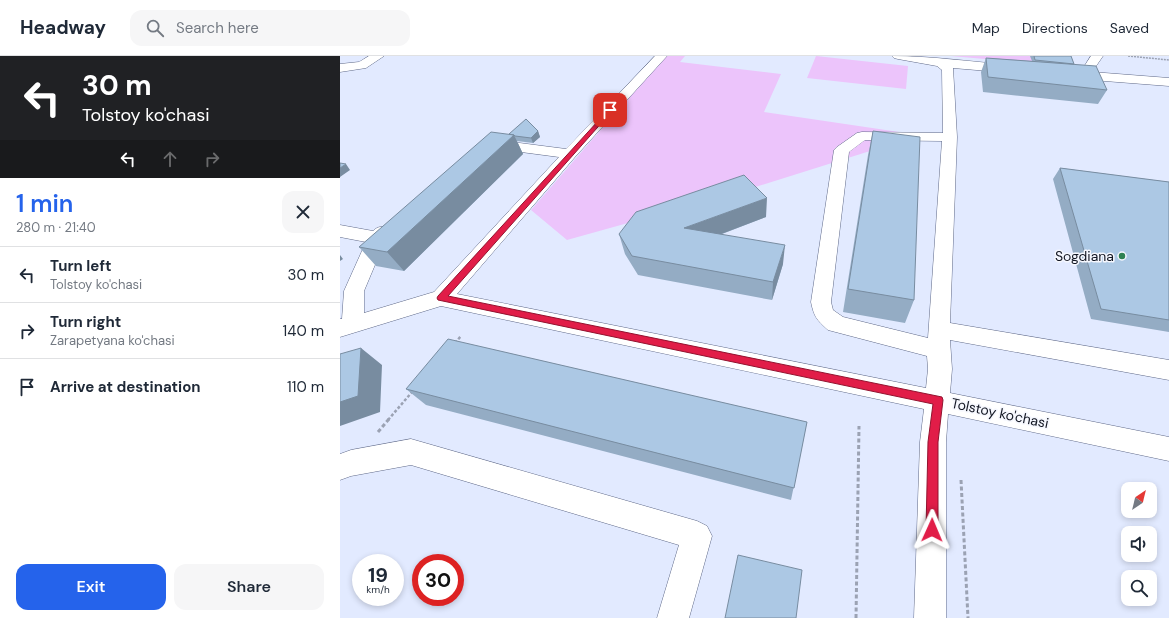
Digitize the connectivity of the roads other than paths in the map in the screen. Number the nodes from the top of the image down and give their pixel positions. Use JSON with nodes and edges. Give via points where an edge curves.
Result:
{"nodes":[{"id":1,"x":378,"y":56,"type":"edge"},
{"id":2,"x":661,"y":56,"type":"edge"},
{"id":3,"x":898,"y":56,"type":"edge"},
{"id":4,"x":1106,"y":59,"type":"edge"},
{"id":5,"x":941,"y":63,"type":"junction"},
{"id":6,"x":340,"y":68,"type":"edge"},
{"id":7,"x":1026,"y":70,"type":"edge"},
{"id":8,"x":1058,"y":73,"type":"edge"},
{"id":9,"x":1085,"y":75,"type":"junction"},
{"id":10,"x":1132,"y":79,"type":"junction"},
{"id":11,"x":1169,"y":82,"type":"edge"},
{"id":12,"x":950,"y":137,"type":"junction"},
{"id":13,"x":476,"y":154,"type":"edge"},
{"id":14,"x":570,"y":154,"type":"junction"},
{"id":15,"x":394,"y":223,"type":"edge"},
{"id":16,"x":340,"y":231,"type":"edge"},
{"id":17,"x":377,"y":238,"type":"junction"},
{"id":18,"x":441,"y":298,"type":"junction"},
{"id":19,"x":347,"y":326,"type":"edge"},
{"id":20,"x":939,"y":340,"type":"junction"},
{"id":21,"x":1169,"y":370,"type":"edge"},
{"id":22,"x":938,"y":400,"type":"junction"},
{"id":23,"x":1169,"y":449,"type":"edge"},
{"id":24,"x":340,"y":467,"type":"edge"},
{"id":25,"x":673,"y":618,"type":"edge"},
{"id":26,"x":930,"y":618,"type":"edge"}],
"edges":[{"from":1,"to":6,"type":"street","via":[[362,65]]},
{"from":2,"to":14,"type":"street"},
{"from":3,"to":5,"type":"street"},
{"from":4,"to":9,"type":"street","via":[[1089,66]]},
{"from":4,"to":10,"type":"street"},
{"from":5,"to":7,"type":"street"},
{"from":5,"to":12,"type":"street","via":[[948,69]]},
{"from":8,"to":9,"type":"street"},
{"from":9,"to":10,"type":"street"},
{"from":10,"to":11,"type":"street"},
{"from":12,"to":20,"type":"street"},
{"from":12,"to":20,"type":"street","via":[[862,136],[842,150],[821,302],[824,314],[836,324]]},
{"from":13,"to":14,"type":"street","via":[[496,144]]},
{"from":14,"to":18,"type":"street"},
{"from":15,"to":17,"type":"street"},
{"from":16,"to":17,"type":"street"},
{"from":17,"to":19,"type":"street","via":[[354,291]]},
{"from":18,"to":19,"type":"street","name":"Tolstoy ko'chasi"},
{"from":18,"to":22,"type":"street","name":"Tolstoy ko'chasi"},
{"from":20,"to":21,"type":"street"},
{"from":20,"to":22,"type":"street"},
{"from":22,"to":23,"type":"street","name":"Tolstoy ko'chasi"},
{"from":22,"to":26,"type":"street","via":[[933,442]]},
{"from":24,"to":25,"type":"street","via":[[411,452],[697,536]]}]}
